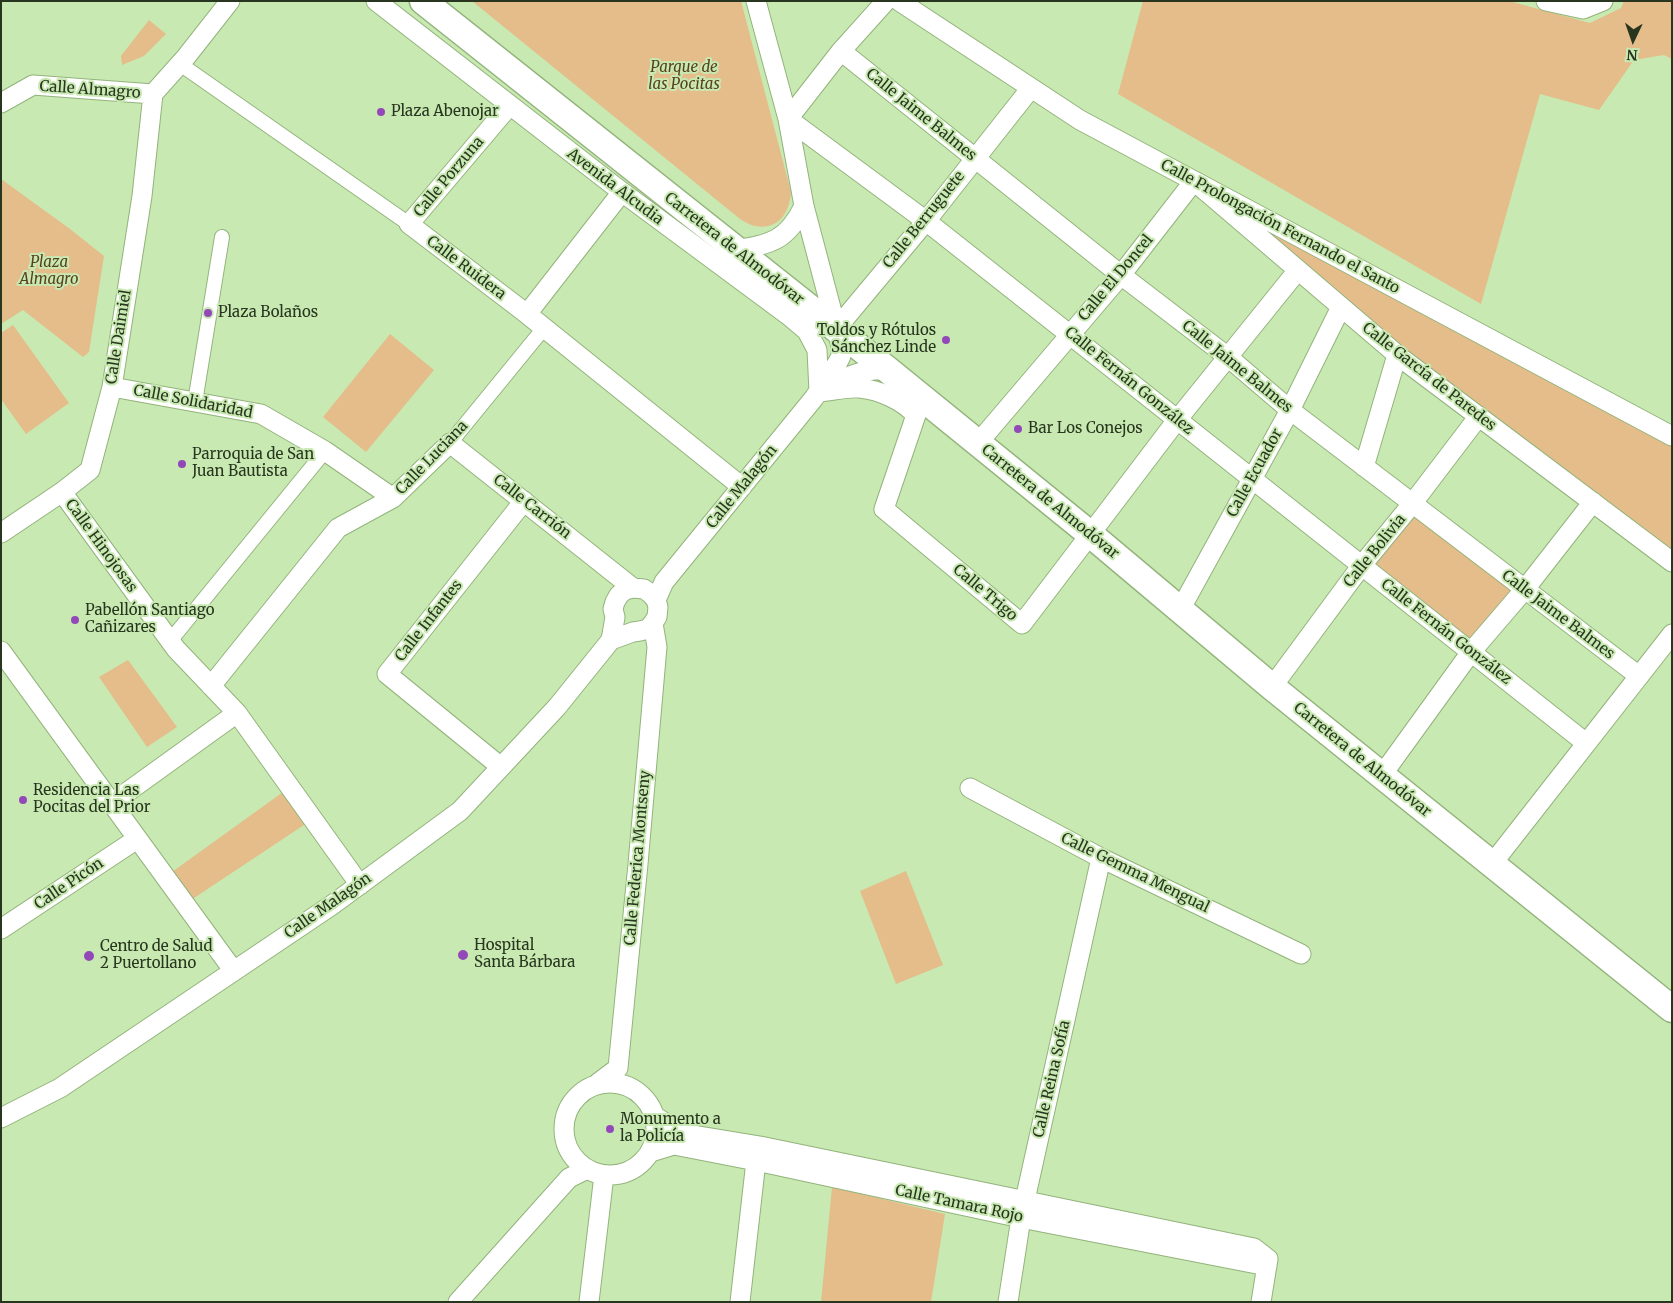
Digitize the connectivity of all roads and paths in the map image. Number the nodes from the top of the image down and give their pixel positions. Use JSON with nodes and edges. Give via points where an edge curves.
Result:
{"nodes":[{"id":1,"x":230,"y":1,"type":"edge"},
{"id":2,"x":376,"y":1,"type":"edge"},
{"id":3,"x":423,"y":1,"type":"edge"},
{"id":4,"x":756,"y":1,"type":"edge"},
{"id":5,"x":886,"y":1,"type":"edge"},
{"id":6,"x":899,"y":1,"type":"edge"},
{"id":7,"x":1546,"y":1,"type":"edge"},
{"id":8,"x":1603,"y":1,"type":"edge"},
{"id":9,"x":842,"y":51,"type":"junction"},
{"id":10,"x":180,"y":64,"type":"junction"},
{"id":11,"x":1030,"y":88,"type":"junction"},
{"id":12,"x":153,"y":94,"type":"junction"},
{"id":13,"x":1,"y":103,"type":"edge"},
{"id":14,"x":509,"y":106,"type":"junction"},
{"id":15,"x":788,"y":119,"type":"junction"},
{"id":16,"x":974,"y":158,"type":"junction"},
{"id":17,"x":1194,"y":181,"type":"junction"},
{"id":18,"x":622,"y":192,"type":"junction"},
{"id":19,"x":804,"y":206,"type":"junction"},
{"id":20,"x":926,"y":222,"type":"junction"},
{"id":21,"x":409,"y":224,"type":"junction"},
{"id":22,"x":222,"y":237,"type":"dead end"},
{"id":23,"x":735,"y":250,"type":"junction"},
{"id":24,"x":1298,"y":270,"type":"junction"},
{"id":25,"x":1121,"y":275,"type":"junction"},
{"id":26,"x":1341,"y":307,"type":"junction"},
{"id":27,"x":527,"y":314,"type":"junction"},
{"id":28,"x":544,"y":328,"type":"junction"},
{"id":29,"x":836,"y":329,"type":"junction"},
{"id":30,"x":1070,"y":334,"type":"junction"},
{"id":31,"x":1397,"y":355,"type":"junction"},
{"id":32,"x":1228,"y":357,"type":"junction"},
{"id":33,"x":879,"y":363,"type":"junction"},
{"id":34,"x":112,"y":386,"type":"junction"},
{"id":35,"x":819,"y":392,"type":"junction"},
{"id":36,"x":194,"y":402,"type":"junction"},
{"id":37,"x":1290,"y":410,"type":"junction"},
{"id":38,"x":1479,"y":416,"type":"junction"},
{"id":39,"x":1177,"y":420,"type":"junction"},
{"id":40,"x":1672,"y":436,"type":"edge"},
{"id":41,"x":450,"y":443,"type":"junction"},
{"id":42,"x":978,"y":443,"type":"junction"},
{"id":43,"x":325,"y":451,"type":"junction"},
{"id":44,"x":1364,"y":468,"type":"junction"},
{"id":45,"x":1251,"y":478,"type":"junction"},
{"id":46,"x":742,"y":487,"type":"junction"},
{"id":47,"x":62,"y":492,"type":"junction"},
{"id":48,"x":393,"y":498,"type":"junction"},
{"id":49,"x":524,"y":501,"type":"junction"},
{"id":50,"x":1592,"y":502,"type":"junction"},
{"id":51,"x":1412,"y":504,"type":"junction"},
{"id":52,"x":1,"y":533,"type":"edge"},
{"id":53,"x":1090,"y":534,"type":"junction"},
{"id":54,"x":1672,"y":562,"type":"edge"},
{"id":55,"x":1362,"y":566,"type":"junction"},
{"id":56,"x":1525,"y":589,"type":"junction"},
{"id":57,"x":638,"y":593,"type":"junction"},
{"id":58,"x":1180,"y":610,"type":"junction"},
{"id":59,"x":615,"y":617,"type":"junction"},
{"id":60,"x":642,"y":629,"type":"junction"},
{"id":61,"x":1672,"y":634,"type":"edge"},
{"id":62,"x":611,"y":640,"type":"junction"},
{"id":63,"x":170,"y":641,"type":"junction"},
{"id":64,"x":1,"y":651,"type":"edge"},
{"id":65,"x":1471,"y":652,"type":"junction"},
{"id":66,"x":1639,"y":676,"type":"junction"},
{"id":67,"x":211,"y":686,"type":"junction"},
{"id":68,"x":1272,"y":687,"type":"junction"},
{"id":69,"x":237,"y":713,"type":"junction"},
{"id":70,"x":1586,"y":742,"type":"junction"},
{"id":71,"x":501,"y":767,"type":"junction"},
{"id":72,"x":1382,"y":775,"type":"junction"},
{"id":73,"x":970,"y":788,"type":"dead end"},
{"id":74,"x":112,"y":803,"type":"junction"},
{"id":75,"x":137,"y":839,"type":"junction"},
{"id":76,"x":1101,"y":858,"type":"junction"},
{"id":77,"x":1492,"y":864,"type":"junction"},
{"id":78,"x":360,"y":885,"type":"junction"},
{"id":79,"x":1,"y":929,"type":"edge"},
{"id":80,"x":1301,"y":954,"type":"dead end"},
{"id":81,"x":233,"y":970,"type":"junction"},
{"id":82,"x":1672,"y":1009,"type":"edge"},
{"id":83,"x":618,"y":1068,"type":"junction"},
{"id":84,"x":598,"y":1083,"type":"junction"},
{"id":85,"x":634,"y":1088,"type":"junction"},
{"id":86,"x":656,"y":1117,"type":"junction"},
{"id":87,"x":1,"y":1118,"type":"edge"},
{"id":88,"x":651,"y":1152,"type":"junction"},
{"id":89,"x":758,"y":1153,"type":"junction"},
{"id":90,"x":588,"y":1167,"type":"junction"},
{"id":91,"x":1023,"y":1210,"type":"junction"},
{"id":92,"x":1267,"y":1266,"type":"junction"},
{"id":93,"x":458,"y":1302,"type":"edge"},
{"id":94,"x":589,"y":1302,"type":"edge"},
{"id":95,"x":740,"y":1302,"type":"edge"},
{"id":96,"x":1008,"y":1302,"type":"edge"},
{"id":97,"x":1261,"y":1302,"type":"edge"}],
"edges":[{"from":1,"to":10,"type":"street","name":"Calle Almagro"},
{"from":2,"to":14,"type":"street","name":"Avenida Alcudia"},
{"from":3,"to":23,"type":"main road","name":"Carretera de Almodóvar"},
{"from":4,"to":15,"type":"street","name":"Calle Malagón"},
{"from":5,"to":9,"type":"street"},
{"from":6,"to":11,"type":"street","name":"Calle Prolongación Fernando el Santo"},
{"from":7,"to":8,"type":"street","via":[[1583,9]]},
{"from":9,"to":15,"type":"street"},
{"from":9,"to":16,"type":"street","name":"Calle Jaime Balmes"},
{"from":10,"to":12,"type":"street","name":"Calle Almagro"},
{"from":10,"to":21,"type":"street","name":"Calle Ruidera"},
{"from":11,"to":16,"type":"street","name":"Calle Berruguete"},
{"from":11,"to":17,"type":"street","name":"Calle Prolongación Fernando el Santo","via":[[1080,120]]},
{"from":12,"to":13,"type":"street","name":"Calle Almagro","via":[[33,85]]},
{"from":12,"to":34,"type":"street","name":"Calle Daimiel","via":[[142,196]]},
{"from":14,"to":18,"type":"street","name":"Avenida Alcudia"},
{"from":14,"to":21,"type":"street","name":"Calle Porzuna"},
{"from":15,"to":19,"type":"street","name":"Calle Malagón"},
{"from":15,"to":20,"type":"street","name":"Calle Fernán González"},
{"from":16,"to":20,"type":"street","name":"Calle Berruguete"},
{"from":16,"to":25,"type":"street","name":"Calle Jaime Balmes"},
{"from":17,"to":24,"type":"street","name":"Calle García de Paredes"},
{"from":17,"to":25,"type":"street","name":"Calle El Doncel"},
{"from":17,"to":40,"type":"street","name":"Calle Prolongación Fernando el Santo"},
{"from":18,"to":27,"type":"street"},
{"from":18,"to":35,"type":"street","name":"Avenida Alcudia","via":[[807,331],[817,350]]},
{"from":19,"to":23,"type":"street","via":[[786,233],[765,245]]},
{"from":19,"to":29,"type":"street","name":"Calle Malagón"},
{"from":20,"to":29,"type":"street","name":"Calle Berruguete"},
{"from":20,"to":30,"type":"street","name":"Calle Fernán González"},
{"from":21,"to":27,"type":"street","name":"Calle Ruidera"},
{"from":22,"to":36,"type":"street"},
{"from":23,"to":29,"type":"main road","name":"Carretera de Almodóvar"},
{"from":24,"to":26,"type":"street","name":"Calle García de Paredes"},
{"from":24,"to":32,"type":"street"},
{"from":25,"to":30,"type":"street","name":"Calle El Doncel"},
{"from":25,"to":32,"type":"street","name":"Calle Jaime Balmes"},
{"from":26,"to":31,"type":"street","name":"Calle García de Paredes"},
{"from":26,"to":37,"type":"street","name":"Calle Ecuador"},
{"from":27,"to":28,"type":"street","name":"Calle Ruidera"},
{"from":28,"to":41,"type":"street","name":"Calle Luciana"},
{"from":28,"to":46,"type":"street","name":"Calle Ruidera"},
{"from":29,"to":33,"type":"main road","name":"Carretera de Almodóvar"},
{"from":29,"to":35,"type":"street","name":"Calle Malagón","via":[[841,356]]},
{"from":30,"to":39,"type":"street","name":"Calle Fernán González"},
{"from":30,"to":42,"type":"street","name":"Calle El Doncel"},
{"from":31,"to":38,"type":"street","name":"Calle García de Paredes"},
{"from":31,"to":44,"type":"street"},
{"from":32,"to":37,"type":"street","name":"Calle Jaime Balmes"},
{"from":32,"to":39,"type":"street"},
{"from":33,"to":35,"type":"street","name":"Calle Malagón","via":[[875,369],[849,375]]},
{"from":33,"to":42,"type":"main road","name":"Carretera de Almodóvar"},
{"from":34,"to":36,"type":"street","name":"Calle Solidaridad"},
{"from":34,"to":47,"type":"street","name":"Calle Daimiel","via":[[90,470]]},
{"from":35,"to":46,"type":"street","name":"Calle Malagón"},
{"from":35,"to":53,"type":"street","name":"Calle Trigo","via":[[858,388],[878,391],[916,415],[884,509],[1022,624]]},
{"from":36,"to":43,"type":"street","name":"Calle Solidaridad","via":[[261,414]]},
{"from":37,"to":44,"type":"street","name":"Calle Jaime Balmes"},
{"from":37,"to":45,"type":"street","name":"Calle Ecuador"},
{"from":38,"to":50,"type":"street","name":"Calle García de Paredes"},
{"from":38,"to":51,"type":"street","name":"Calle Bolivia"},
{"from":39,"to":45,"type":"street","name":"Calle Fernán González"},
{"from":39,"to":53,"type":"street"},
{"from":41,"to":48,"type":"street","name":"Calle Luciana"},
{"from":41,"to":49,"type":"street","name":"Calle Carrión"},
{"from":42,"to":53,"type":"main road","name":"Carretera de Almodóvar"},
{"from":43,"to":48,"type":"street","name":"Calle Solidaridad"},
{"from":43,"to":63,"type":"street"},
{"from":44,"to":51,"type":"street","name":"Calle Jaime Balmes"},
{"from":45,"to":55,"type":"street","name":"Calle Fernán González"},
{"from":45,"to":58,"type":"street","name":"Calle Ecuador"},
{"from":46,"to":57,"type":"street","name":"Calle Malagón","via":[[664,582]]},
{"from":47,"to":52,"type":"street","name":"Calle Daimiel"},
{"from":47,"to":63,"type":"street","name":"Calle Hinojosas"},
{"from":48,"to":67,"type":"street","name":"Calle Luciana","via":[[338,528]]},
{"from":49,"to":57,"type":"street","name":"Calle Carrión"},
{"from":49,"to":71,"type":"street","name":"Calle Infantes","via":[[387,674]]},
{"from":50,"to":54,"type":"street","name":"Calle García de Paredes"},
{"from":50,"to":56,"type":"street"},
{"from":51,"to":55,"type":"street","name":"Calle Bolivia"},
{"from":51,"to":56,"type":"street","name":"Calle Jaime Balmes"},
{"from":53,"to":58,"type":"main road","name":"Carretera de Almodóvar"},
{"from":55,"to":65,"type":"street","name":"Calle Fernán González"},
{"from":55,"to":68,"type":"street","name":"Calle Bolivia"},
{"from":56,"to":65,"type":"street"},
{"from":56,"to":66,"type":"street","name":"Calle Jaime Balmes"},
{"from":57,"to":59,"type":"street","name":"Calle Malagón","via":[[615,602]]},
{"from":57,"to":60,"type":"street","via":[[658,607],[657,617]]},
{"from":58,"to":68,"type":"main road","name":"Carretera de Almodóvar"},
{"from":59,"to":60,"type":"street","via":[[624,629]]},
{"from":59,"to":62,"type":"street","name":"Calle Malagón"},
{"from":60,"to":62,"type":"street"},
{"from":60,"to":83,"type":"street","name":"Calle Federica Montseny","via":[[657,647]]},
{"from":61,"to":66,"type":"street"},
{"from":62,"to":71,"type":"street","name":"Calle Malagón"},
{"from":63,"to":67,"type":"street","name":"Calle Hinojosas"},
{"from":64,"to":74,"type":"street"},
{"from":65,"to":70,"type":"street","name":"Calle Fernán González"},
{"from":65,"to":72,"type":"street"},
{"from":66,"to":70,"type":"street"},
{"from":67,"to":69,"type":"street","name":"Calle Hinojosas"},
{"from":68,"to":72,"type":"main road","name":"Carretera de Almodóvar"},
{"from":69,"to":74,"type":"street"},
{"from":69,"to":78,"type":"street","name":"Calle Hinojosas"},
{"from":70,"to":77,"type":"street"},
{"from":71,"to":78,"type":"street","name":"Calle Malagón","via":[[460,811]]},
{"from":72,"to":77,"type":"main road","name":"Carretera de Almodóvar"},
{"from":73,"to":76,"type":"street","name":"Calle Gemma Mengual"},
{"from":74,"to":75,"type":"street"},
{"from":75,"to":79,"type":"street","name":"Calle Picón"},
{"from":75,"to":81,"type":"street"},
{"from":76,"to":80,"type":"street","name":"Calle Gemma Mengual"},
{"from":76,"to":91,"type":"street","name":"Calle Reina Sofía"},
{"from":77,"to":82,"type":"main road","name":"Carretera de Almodóvar"},
{"from":78,"to":81,"type":"street","name":"Calle Malagón"},
{"from":81,"to":87,"type":"street","name":"Calle Malagón","via":[[60,1088]]},
{"from":83,"to":84,"type":"street"},
{"from":83,"to":85,"type":"street"},
{"from":84,"to":85,"type":"street","via":[[617,1082]]},
{"from":84,"to":90,"type":"street","via":[[582,1091],[570,1105],[564,1122],[565,1141]]},
{"from":85,"to":86,"type":"street","via":[[648,1100]]},
{"from":86,"to":88,"type":"street","via":[[657,1135]]},
{"from":86,"to":89,"type":"street","name":"Calle Tamara Rojo","via":[[681,1133]]},
{"from":88,"to":89,"type":"street","name":"Calle Tamara Rojo","via":[[674,1145]]},
{"from":88,"to":90,"type":"street","via":[[639,1166],[622,1174]]},
{"from":89,"to":91,"type":"street","name":"Calle Tamara Rojo"},
{"from":89,"to":95,"type":"street"},
{"from":90,"to":93,"type":"street","via":[[569,1178]]},
{"from":90,"to":94,"type":"street"},
{"from":91,"to":92,"type":"street","name":"Calle Tamara Rojo"},
{"from":91,"to":92,"type":"street","name":"Calle Tamara Rojo","via":[[1254,1248],[1268,1259]]},
{"from":91,"to":96,"type":"street","name":"Calle Reina Sofía"},
{"from":92,"to":97,"type":"street"}]}
